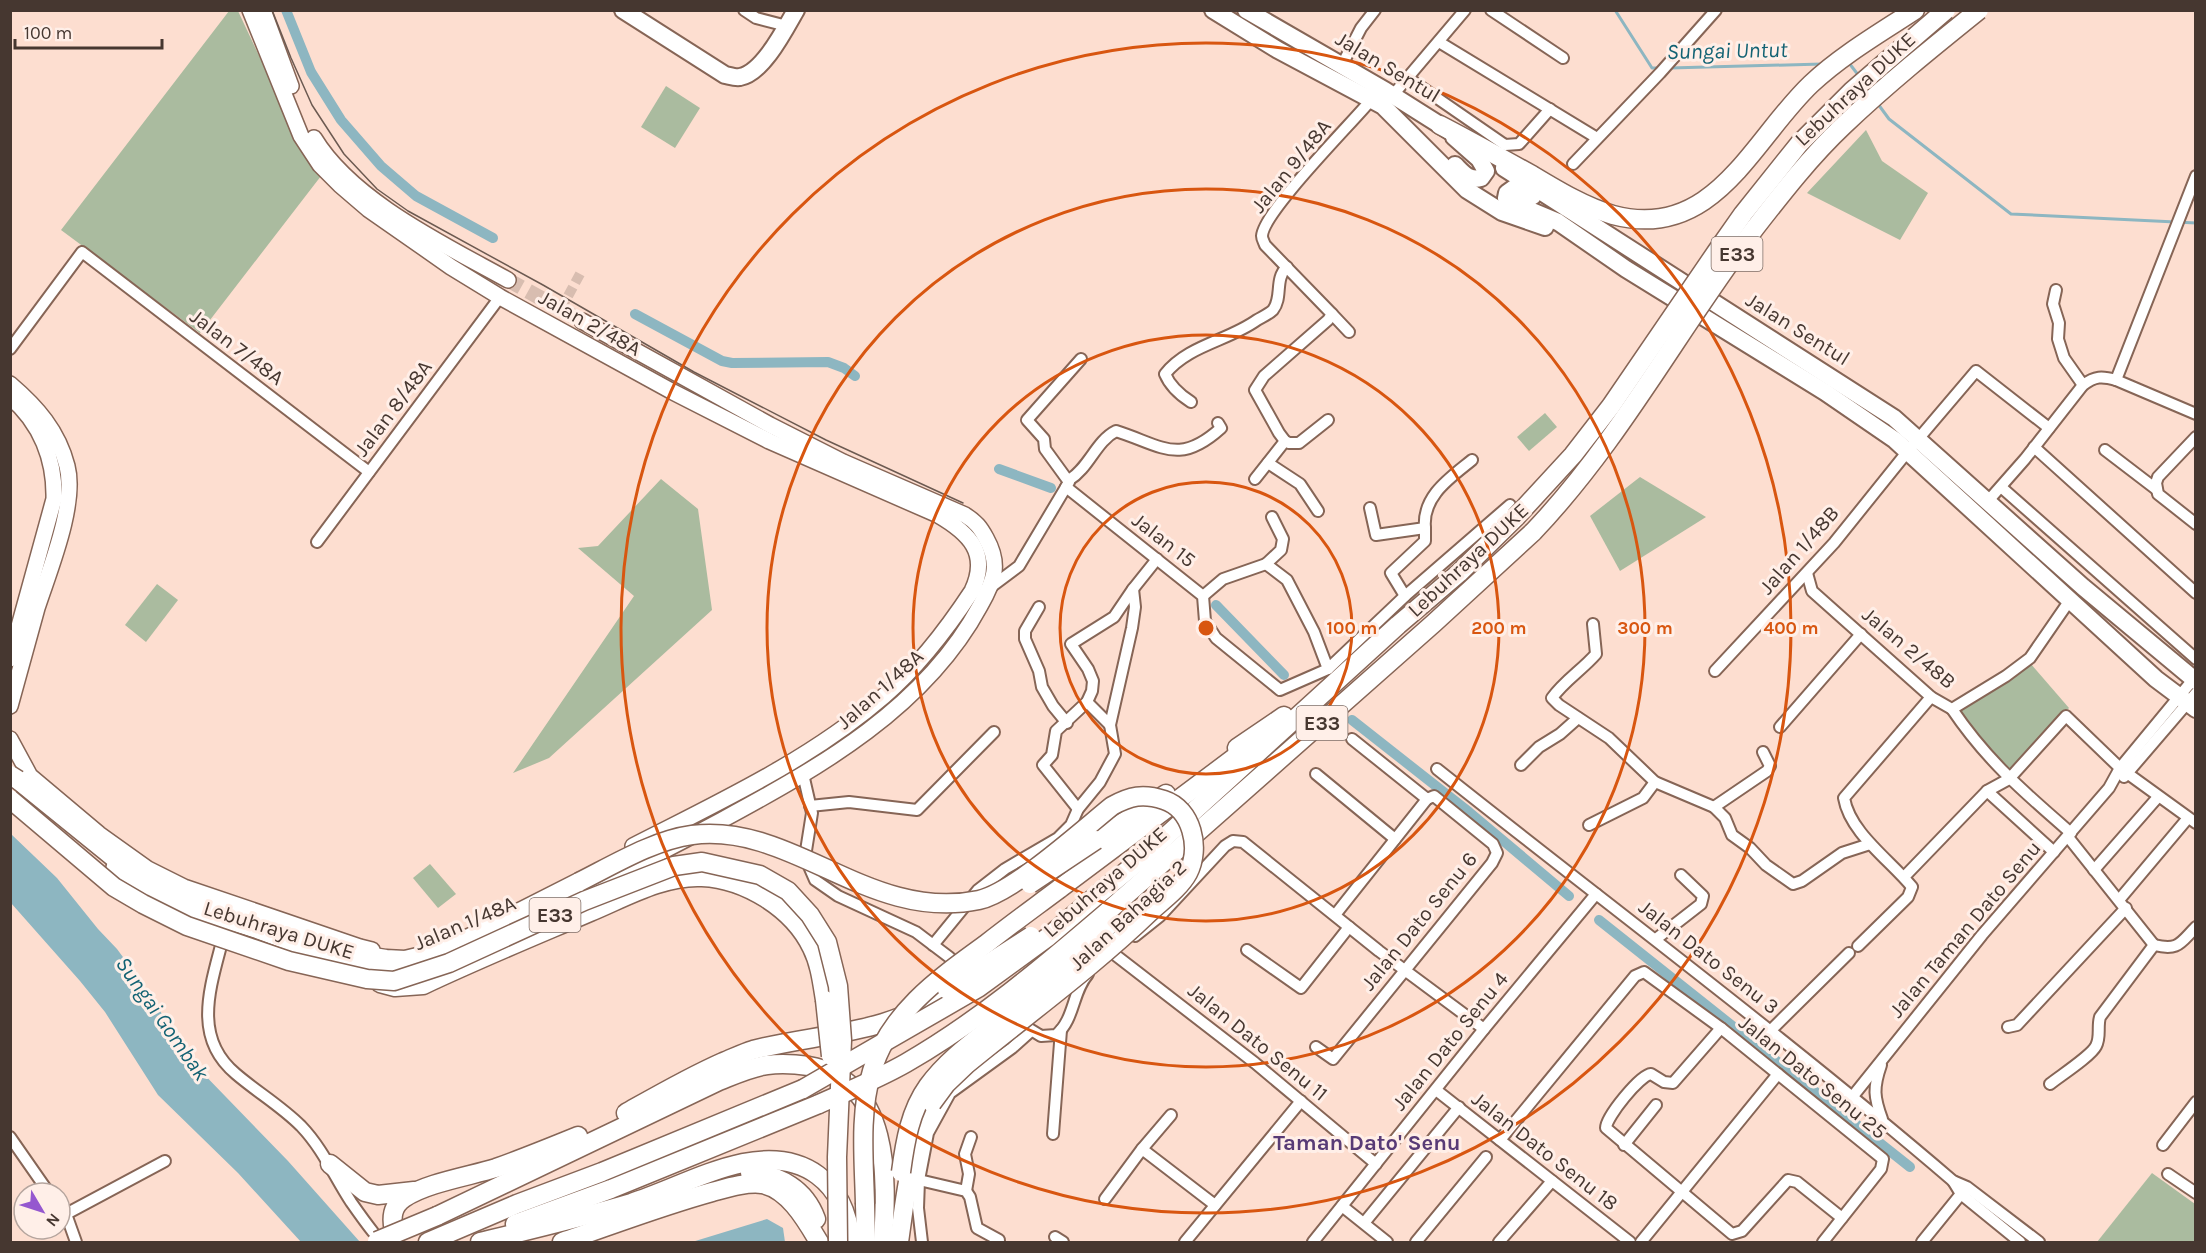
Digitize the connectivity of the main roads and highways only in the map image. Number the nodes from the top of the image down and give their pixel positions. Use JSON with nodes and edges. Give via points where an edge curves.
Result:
{"nodes":[{"id":1,"x":250,"y":10,"type":"edge"},
{"id":2,"x":263,"y":10,"type":"edge"},
{"id":3,"x":623,"y":10,"type":"edge"},
{"id":4,"x":796,"y":10,"type":"edge"},
{"id":5,"x":1213,"y":10,"type":"edge"},
{"id":6,"x":1246,"y":10,"type":"edge"},
{"id":7,"x":1915,"y":10,"type":"edge"},
{"id":8,"x":1946,"y":10,"type":"edge"},
{"id":9,"x":1979,"y":10,"type":"edge"},
{"id":10,"x":1382,"y":100,"type":"junction"},
{"id":11,"x":1440,"y":125,"type":"junction"},
{"id":12,"x":1646,"y":260,"type":"junction"},
{"id":13,"x":1631,"y":273,"type":"junction"},
{"id":14,"x":508,"y":280,"type":"tunnel mouth"},
{"id":15,"x":582,"y":321,"type":"tunnel mouth"},
{"id":16,"x":10,"y":384,"type":"edge"},
{"id":17,"x":10,"y":397,"type":"edge"},
{"id":18,"x":1913,"y":445,"type":"junction"},
{"id":19,"x":983,"y":585,"type":"junction"},
{"id":20,"x":10,"y":658,"type":"edge"},
{"id":21,"x":1335,"y":672,"type":"junction"},
{"id":22,"x":2192,"y":691,"type":"edge"},
{"id":23,"x":10,"y":706,"type":"edge"},
{"id":24,"x":10,"y":739,"type":"edge"},
{"id":25,"x":10,"y":766,"type":"edge"},
{"id":26,"x":10,"y":775,"type":"edge"},
{"id":27,"x":10,"y":799,"type":"edge"},
{"id":28,"x":579,"y":882,"type":"junction"},
{"id":29,"x":1091,"y":897,"type":"junction"},
{"id":30,"x":1112,"y":915,"type":"junction"},
{"id":31,"x":333,"y":959,"type":"junction"},
{"id":32,"x":600,"y":1128,"type":"junction"},
{"id":33,"x":837,"y":1157,"type":"junction"},
{"id":34,"x":330,"y":1164,"type":"road end"},
{"id":35,"x":712,"y":1173,"type":"junction"},
{"id":36,"x":505,"y":1183,"type":"junction"},
{"id":37,"x":419,"y":1191,"type":"junction"},
{"id":38,"x":394,"y":1231,"type":"dead end"},
{"id":39,"x":374,"y":1239,"type":"edge"},
{"id":40,"x":430,"y":1242,"type":"edge"},
{"id":41,"x":472,"y":1242,"type":"edge"},
{"id":42,"x":480,"y":1242,"type":"edge"},
{"id":43,"x":562,"y":1242,"type":"edge"},
{"id":44,"x":820,"y":1242,"type":"edge"},
{"id":45,"x":838,"y":1242,"type":"edge"},
{"id":46,"x":851,"y":1242,"type":"edge"},
{"id":47,"x":866,"y":1242,"type":"edge"},
{"id":48,"x":883,"y":1242,"type":"edge"},
{"id":49,"x":899,"y":1242,"type":"edge"}],
"edges":[{"from":1,"to":19,"type":"main road","name":"Jalan 2/48A","via":[[301,136],[320,165],[368,209],[500,297],[672,392],[958,526],[975,547]]},
{"from":2,"to":14,"type":"main road","via":[[305,122],[328,157],[376,201]]},
{"from":3,"to":4,"type":"main road","via":[[725,75],[740,77],[764,59]]},
{"from":5,"to":10,"type":"main road","name":"Jalan Sentul","via":[[1278,50]]},
{"from":6,"to":10,"type":"main road","name":"Jalan Sentul","via":[[1342,65]]},
{"from":7,"to":11,"type":"highway","via":[[1856,48],[1811,84],[1719,189],[1700,204],[1676,215],[1630,218],[1597,209]]},
{"from":8,"to":21,"type":"highway","name":"Lebuhraya DUKE","number":"E33","bridge":true,"via":[[1852,91],[1799,144],[1717,250],[1605,415],[1573,455],[1513,511],[1459,573]]},
{"from":9,"to":30,"type":"highway","name":"Lebuhraya DUKE","number":"E33","bridge":true,"via":[[1885,87],[1818,151],[1754,230],[1595,459],[1533,532],[1208,822]]},
{"from":10,"to":11,"type":"main road","name":"Jalan Sentul"},
{"from":10,"to":11,"type":"main road","via":[[1469,178],[1481,178],[1485,166]]},
{"from":10,"to":13,"type":"main road","name":"Jalan Sentul","via":[[1467,190],[1502,212],[1550,229]]},
{"from":11,"to":12,"type":"main road","name":"Jalan Sentul"},
{"from":12,"to":13,"type":"main road","via":[[1520,189],[1507,193],[1509,201],[1557,222]]},
{"from":12,"to":18,"type":"main road","name":"Jalan Sentul","via":[[1894,418]]},
{"from":13,"to":18,"type":"main road","name":"Jalan Sentul","via":[[1825,392],[1895,440]]},
{"from":15,"to":19,"type":"main road","name":"Jalan 2/48A","via":[[843,462],[965,515],[978,524],[994,555],[995,565]]},
{"from":16,"to":23,"type":"main road","via":[[34,404],[52,428],[67,467],[68,499]]},
{"from":17,"to":20,"type":"main road","via":[[30,417],[43,440],[55,482],[54,499]]},
{"from":18,"to":22,"type":"main road","name":"Jalan Sentul","via":[[1988,501]]},
{"from":18,"to":22,"type":"main road","name":"Jalan Sentul","via":[[2156,679]]},
{"from":19,"to":24,"type":"main road","name":"Jalan 1/48A","via":[[931,649],[885,695],[844,728],[784,767],[448,942],[411,951],[384,952],[360,947],[166,879],[99,834],[30,776]]},
{"from":19,"to":31,"type":"main road","name":"Jalan 1/48A","via":[[970,624],[941,662],[896,708],[854,742],[803,774],[605,881],[474,946],[426,965],[387,969]]},
{"from":21,"to":28,"type":"highway","bridge":true,"via":[[1199,774],[1002,902],[977,910],[930,915],[867,898],[743,849],[718,845],[687,846],[655,854]]},
{"from":21,"to":29,"type":"highway","name":"Lebuhraya DUKE","number":"E33","via":[[1173,829]]},
{"from":21,"to":47,"type":"highway","bridge":true,"via":[[938,980],[903,1013],[883,1043],[871,1074],[863,1119]]},
{"from":25,"to":31,"type":"main road","name":"Jalan 1/48A","via":[[19,785],[136,884],[193,911]]},
{"from":26,"to":28,"type":"highway","name":"Lebuhraya DUKE","number":"E33","bridge":true,"via":[[123,865],[166,891],[348,953],[405,960],[426,956]]},
{"from":27,"to":33,"type":"highway","name":"Lebuhraya DUKE","number":"E33","bridge":true,"via":[[114,886],[143,904],[187,926],[289,961],[367,979],[394,981],[449,963],[594,897],[674,866],[702,862],[760,875],[788,891],[827,942],[838,986],[842,1040]]},
{"from":28,"to":49,"type":"highway","bridge":true,"via":[[643,849],[690,835],[722,834],[746,837],[789,852],[873,890],[910,901],[937,904],[980,900],[1003,890],[1124,800],[1150,795],[1170,802],[1186,818],[1195,840],[1195,853],[1188,873],[1174,890],[1128,934],[967,1064],[932,1103],[911,1158]]},
{"from":29,"to":32,"type":"highway","bridge":true,"via":[[912,1013],[819,1038],[751,1050],[691,1076]]},
{"from":29,"to":40,"type":"highway","name":"Lebuhraya DUKE","number":"E33","bridge":true,"via":[[1014,964],[803,1089]]},
{"from":30,"to":41,"type":"highway","name":"Lebuhraya DUKE","number":"E33","bridge":true,"via":[[954,1032],[871,1081]]},
{"from":30,"to":49,"type":"highway","bridge":true,"via":[[1078,954],[978,1037],[927,1087],[911,1118],[900,1173]]},
{"from":31,"to":33,"type":"highway","bridge":true,"via":[[382,984],[410,988],[671,880],[702,877],[734,883],[759,893],[782,910],[812,947],[825,1000]]},
{"from":32,"to":36,"type":"highway"},
{"from":32,"to":37,"type":"highway","via":[[496,1168]]},
{"from":33,"to":45,"type":"highway","name":"Lebuhraya DUKE","number":"E33","bridge":true},
{"from":34,"to":37,"type":"highway","via":[[365,1192],[378,1195]]},
{"from":35,"to":42,"type":"highway","via":[[631,1203]]},
{"from":35,"to":44,"type":"highway","via":[[740,1172],[785,1180],[813,1211]]},
{"from":35,"to":46,"type":"highway","via":[[762,1161],[808,1169],[838,1195]]},
{"from":36,"to":39,"type":"highway","bridge":true,"via":[[437,1216]]},
{"from":36,"to":48,"type":"highway","via":[[719,1081],[766,1065],[820,1068],[843,1079],[874,1119],[884,1166]]},
{"from":37,"to":38,"type":"highway","via":[[403,1198],[394,1209]]},
{"from":43,"to":44,"type":"highway","via":[[691,1198],[735,1186],[762,1184],[793,1205]]}]}
